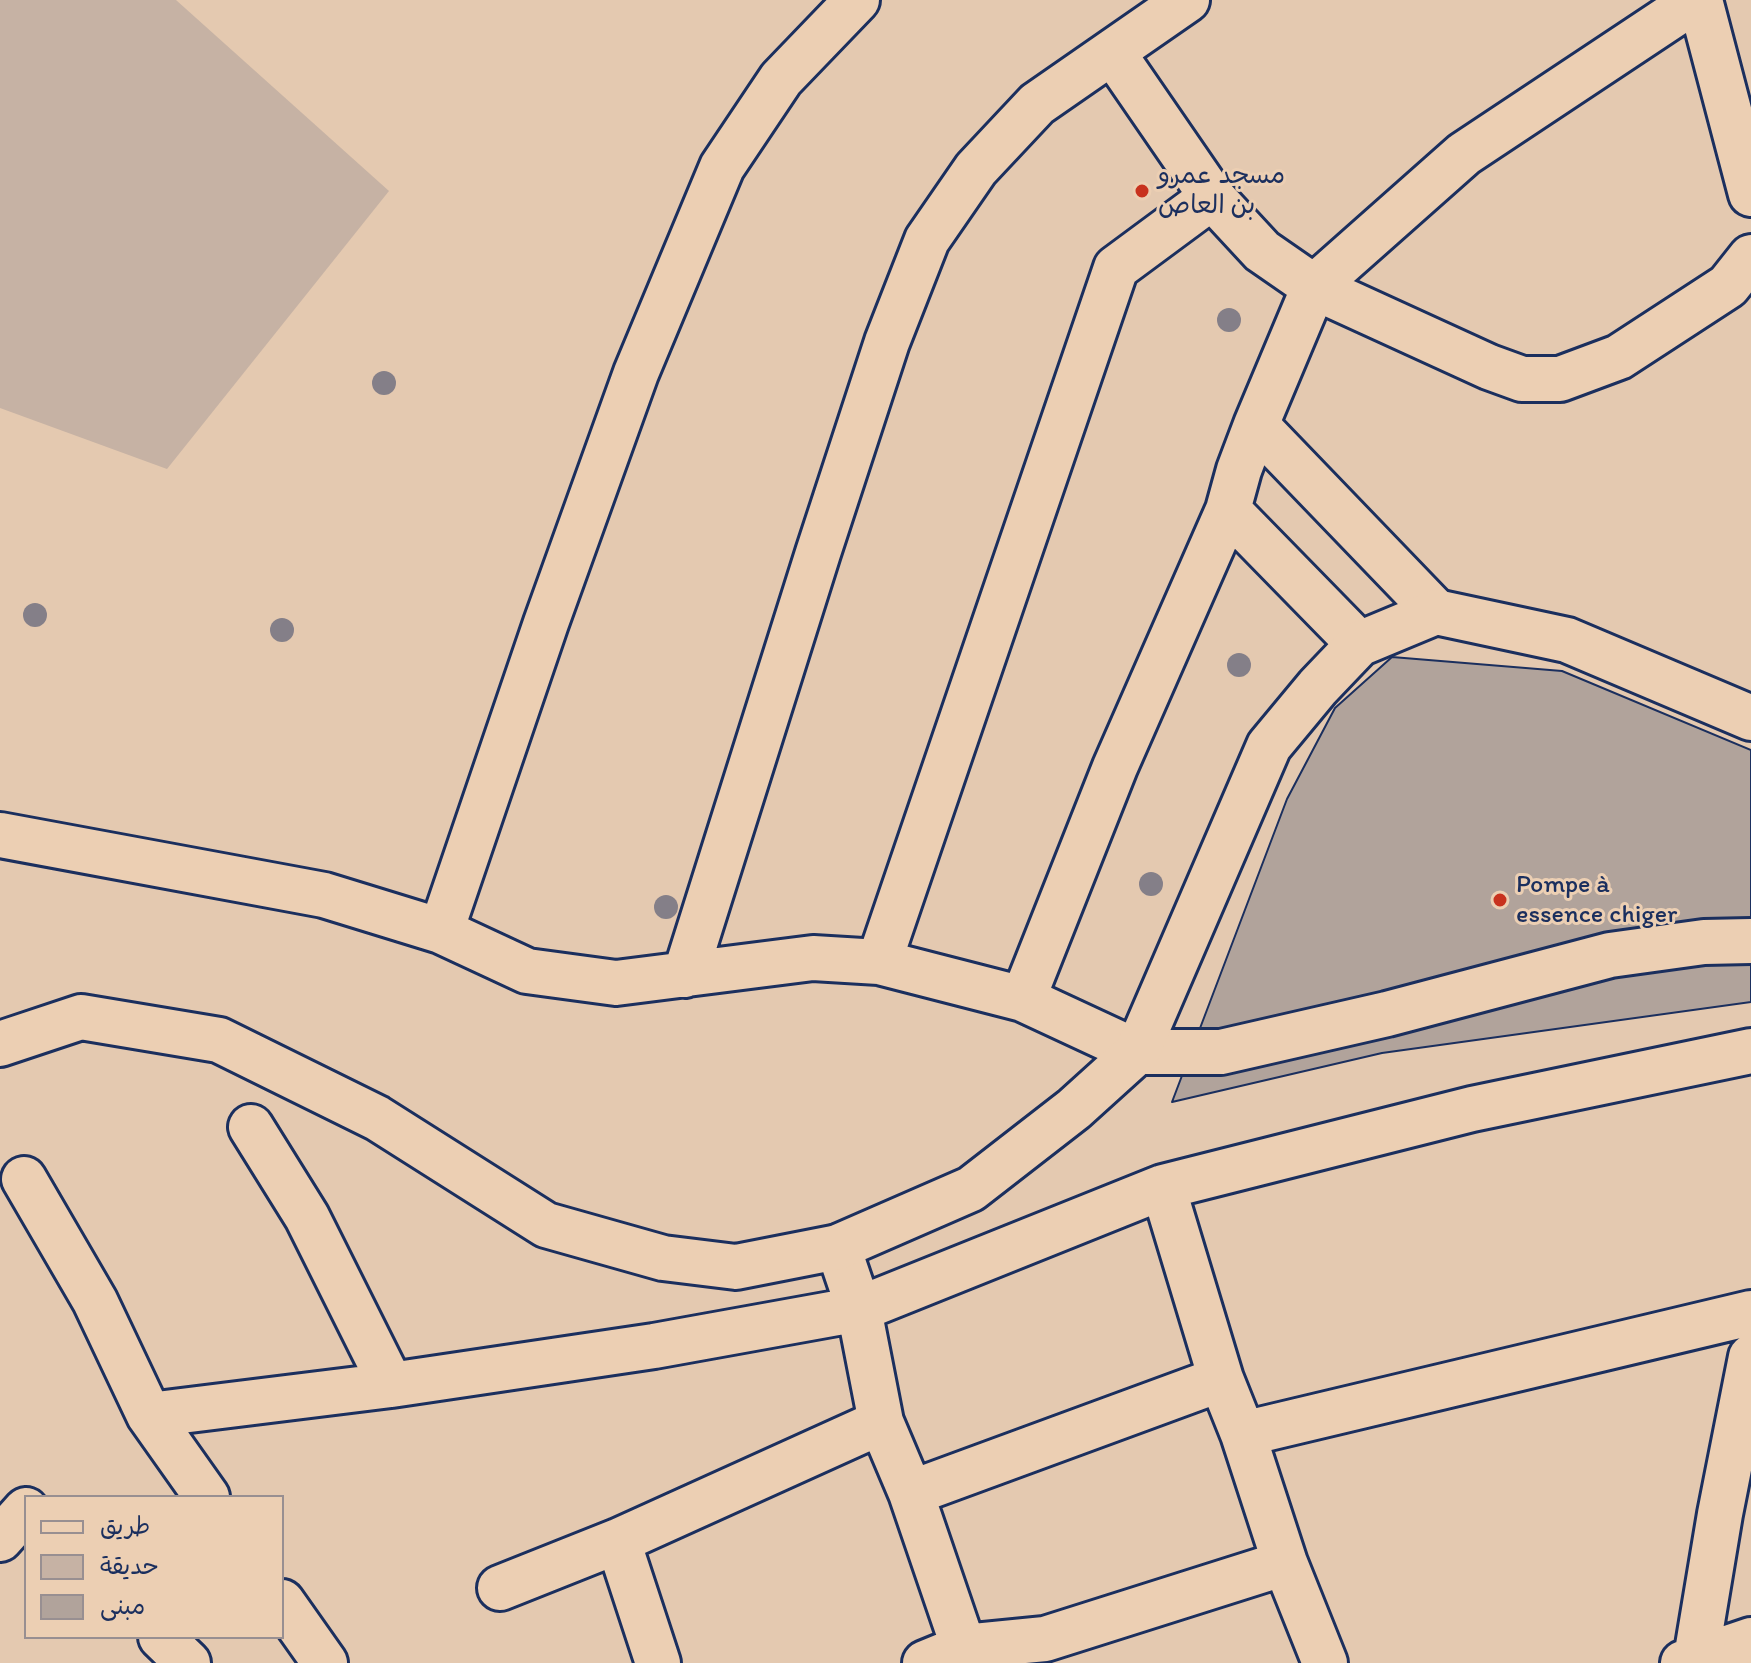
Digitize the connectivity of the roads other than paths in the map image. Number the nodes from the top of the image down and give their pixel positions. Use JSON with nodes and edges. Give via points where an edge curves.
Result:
{"nodes":[{"id":1,"x":857,"y":0,"type":"edge"},
{"id":2,"x":1187,"y":0,"type":"edge"},
{"id":3,"x":1698,"y":0,"type":"edge"},
{"id":4,"x":1113,"y":53,"type":"junction"},
{"id":5,"x":1751,"y":194,"type":"edge"},
{"id":6,"x":1212,"y":197,"type":"junction"},
{"id":7,"x":1751,"y":257,"type":"edge"},
{"id":8,"x":1314,"y":287,"type":"junction"},
{"id":9,"x":1256,"y":425,"type":"junction"},
{"id":10,"x":1228,"y":510,"type":"junction"},
{"id":11,"x":1436,"y":612,"type":"junction"},
{"id":12,"x":1359,"y":644,"type":"junction"},
{"id":13,"x":1751,"y":718,"type":"edge"},
{"id":14,"x":0,"y":835,"type":"edge"},
{"id":15,"x":441,"y":931,"type":"junction"},
{"id":16,"x":1751,"y":941,"type":"edge"},
{"id":17,"x":879,"y":962,"type":"junction"},
{"id":18,"x":685,"y":975,"type":"junction"},
{"id":19,"x":1023,"y":999,"type":"junction"},
{"id":20,"x":0,"y":1044,"type":"edge"},
{"id":21,"x":1751,"y":1051,"type":"edge"},
{"id":22,"x":1137,"y":1052,"type":"junction"},
{"id":23,"x":251,"y":1127,"type":"dead end"},
{"id":24,"x":24,"y":1179,"type":"dead end"},
{"id":25,"x":1163,"y":1187,"type":"junction"},
{"id":26,"x":838,"y":1247,"type":"junction"},
{"id":27,"x":859,"y":1309,"type":"junction"},
{"id":28,"x":1751,"y":1313,"type":"edge"},
{"id":29,"x":1751,"y":1357,"type":"edge"},
{"id":30,"x":1221,"y":1379,"type":"junction"},
{"id":31,"x":391,"y":1385,"type":"junction"},
{"id":32,"x":149,"y":1415,"type":"junction"},
{"id":33,"x":881,"y":1422,"type":"junction"},
{"id":34,"x":1243,"y":1434,"type":"junction"},
{"id":35,"x":0,"y":1484,"type":"edge"},
{"id":36,"x":911,"y":1493,"type":"junction"},
{"id":37,"x":206,"y":1495,"type":"edge"},
{"id":38,"x":24,"y":1506,"type":"edge"},
{"id":39,"x":24,"y":1510,"type":"edge"},
{"id":40,"x":0,"y":1539,"type":"edge"},
{"id":41,"x":618,"y":1541,"type":"junction"},
{"id":42,"x":1285,"y":1563,"type":"junction"},
{"id":43,"x":500,"y":1588,"type":"dead end"},
{"id":44,"x":284,"y":1605,"type":"edge"},
{"id":45,"x":163,"y":1639,"type":"edge"},
{"id":46,"x":1751,"y":1640,"type":"edge"},
{"id":47,"x":953,"y":1658,"type":"edge"},
{"id":48,"x":1690,"y":1661,"type":"edge"},
{"id":49,"x":188,"y":1663,"type":"edge"},
{"id":50,"x":325,"y":1663,"type":"edge"},
{"id":51,"x":658,"y":1663,"type":"edge"},
{"id":52,"x":1325,"y":1663,"type":"edge"}],
"edges":[{"from":1,"to":15,"type":"street","via":[[781,79],[722,167],[636,373]]},
{"from":2,"to":4,"type":"street"},
{"from":3,"to":5,"type":"street"},
{"from":3,"to":8,"type":"street","via":[[1464,154]]},
{"from":4,"to":6,"type":"street"},
{"from":4,"to":18,"type":"street","via":[[1037,104],[976,169],[927,240],[862,417]]},
{"from":6,"to":8,"type":"street","via":[[1262,251]]},
{"from":6,"to":17,"type":"street","via":[[1116,268]]},
{"from":7,"to":8,"type":"street","via":[[1728,286],[1619,357],[1560,379],[1522,379],[1489,367]]},
{"from":8,"to":9,"type":"street"},
{"from":9,"to":10,"type":"street"},
{"from":9,"to":11,"type":"street"},
{"from":10,"to":12,"type":"street"},
{"from":10,"to":19,"type":"street","via":[[1115,767]]},
{"from":11,"to":12,"type":"street"},
{"from":11,"to":13,"type":"street","via":[[1567,640]]},
{"from":12,"to":22,"type":"street","via":[[1269,746]]},
{"from":14,"to":15,"type":"street","via":[[324,895]]},
{"from":15,"to":18,"type":"street","via":[[527,971],[616,983]]},
{"from":16,"to":22,"type":"street","via":[[1610,955],[1221,1052]]},
{"from":17,"to":18,"type":"street","via":[[813,958]]},
{"from":17,"to":19,"type":"street"},
{"from":19,"to":22,"type":"street"},
{"from":20,"to":26,"type":"street","via":[[81,1017],[219,1040],[377,1118],[546,1225],[663,1258],[736,1267]]},
{"from":21,"to":25,"type":"street","via":[[1472,1109]]},
{"from":22,"to":26,"type":"street","via":[[971,1189]]},
{"from":23,"to":31,"type":"street","via":[[307,1217]]},
{"from":24,"to":32,"type":"street","via":[[95,1301]]},
{"from":25,"to":27,"type":"street"},
{"from":25,"to":30,"type":"street"},
{"from":26,"to":27,"type":"street"},
{"from":27,"to":31,"type":"street"},
{"from":27,"to":33,"type":"street"},
{"from":28,"to":34,"type":"street"},
{"from":29,"to":48,"type":"street"},
{"from":30,"to":34,"type":"street"},
{"from":30,"to":36,"type":"street"},
{"from":31,"to":32,"type":"street"},
{"from":32,"to":37,"type":"street"},
{"from":33,"to":36,"type":"street"},
{"from":33,"to":41,"type":"street"},
{"from":34,"to":42,"type":"street"},
{"from":35,"to":38,"type":"street"},
{"from":36,"to":47,"type":"street"},
{"from":39,"to":40,"type":"street"},
{"from":41,"to":43,"type":"street"},
{"from":41,"to":51,"type":"street"},
{"from":42,"to":47,"type":"street","via":[[1045,1639]]},
{"from":42,"to":52,"type":"street"},
{"from":44,"to":50,"type":"street"},
{"from":45,"to":49,"type":"street"},
{"from":46,"to":48,"type":"street"}]}
